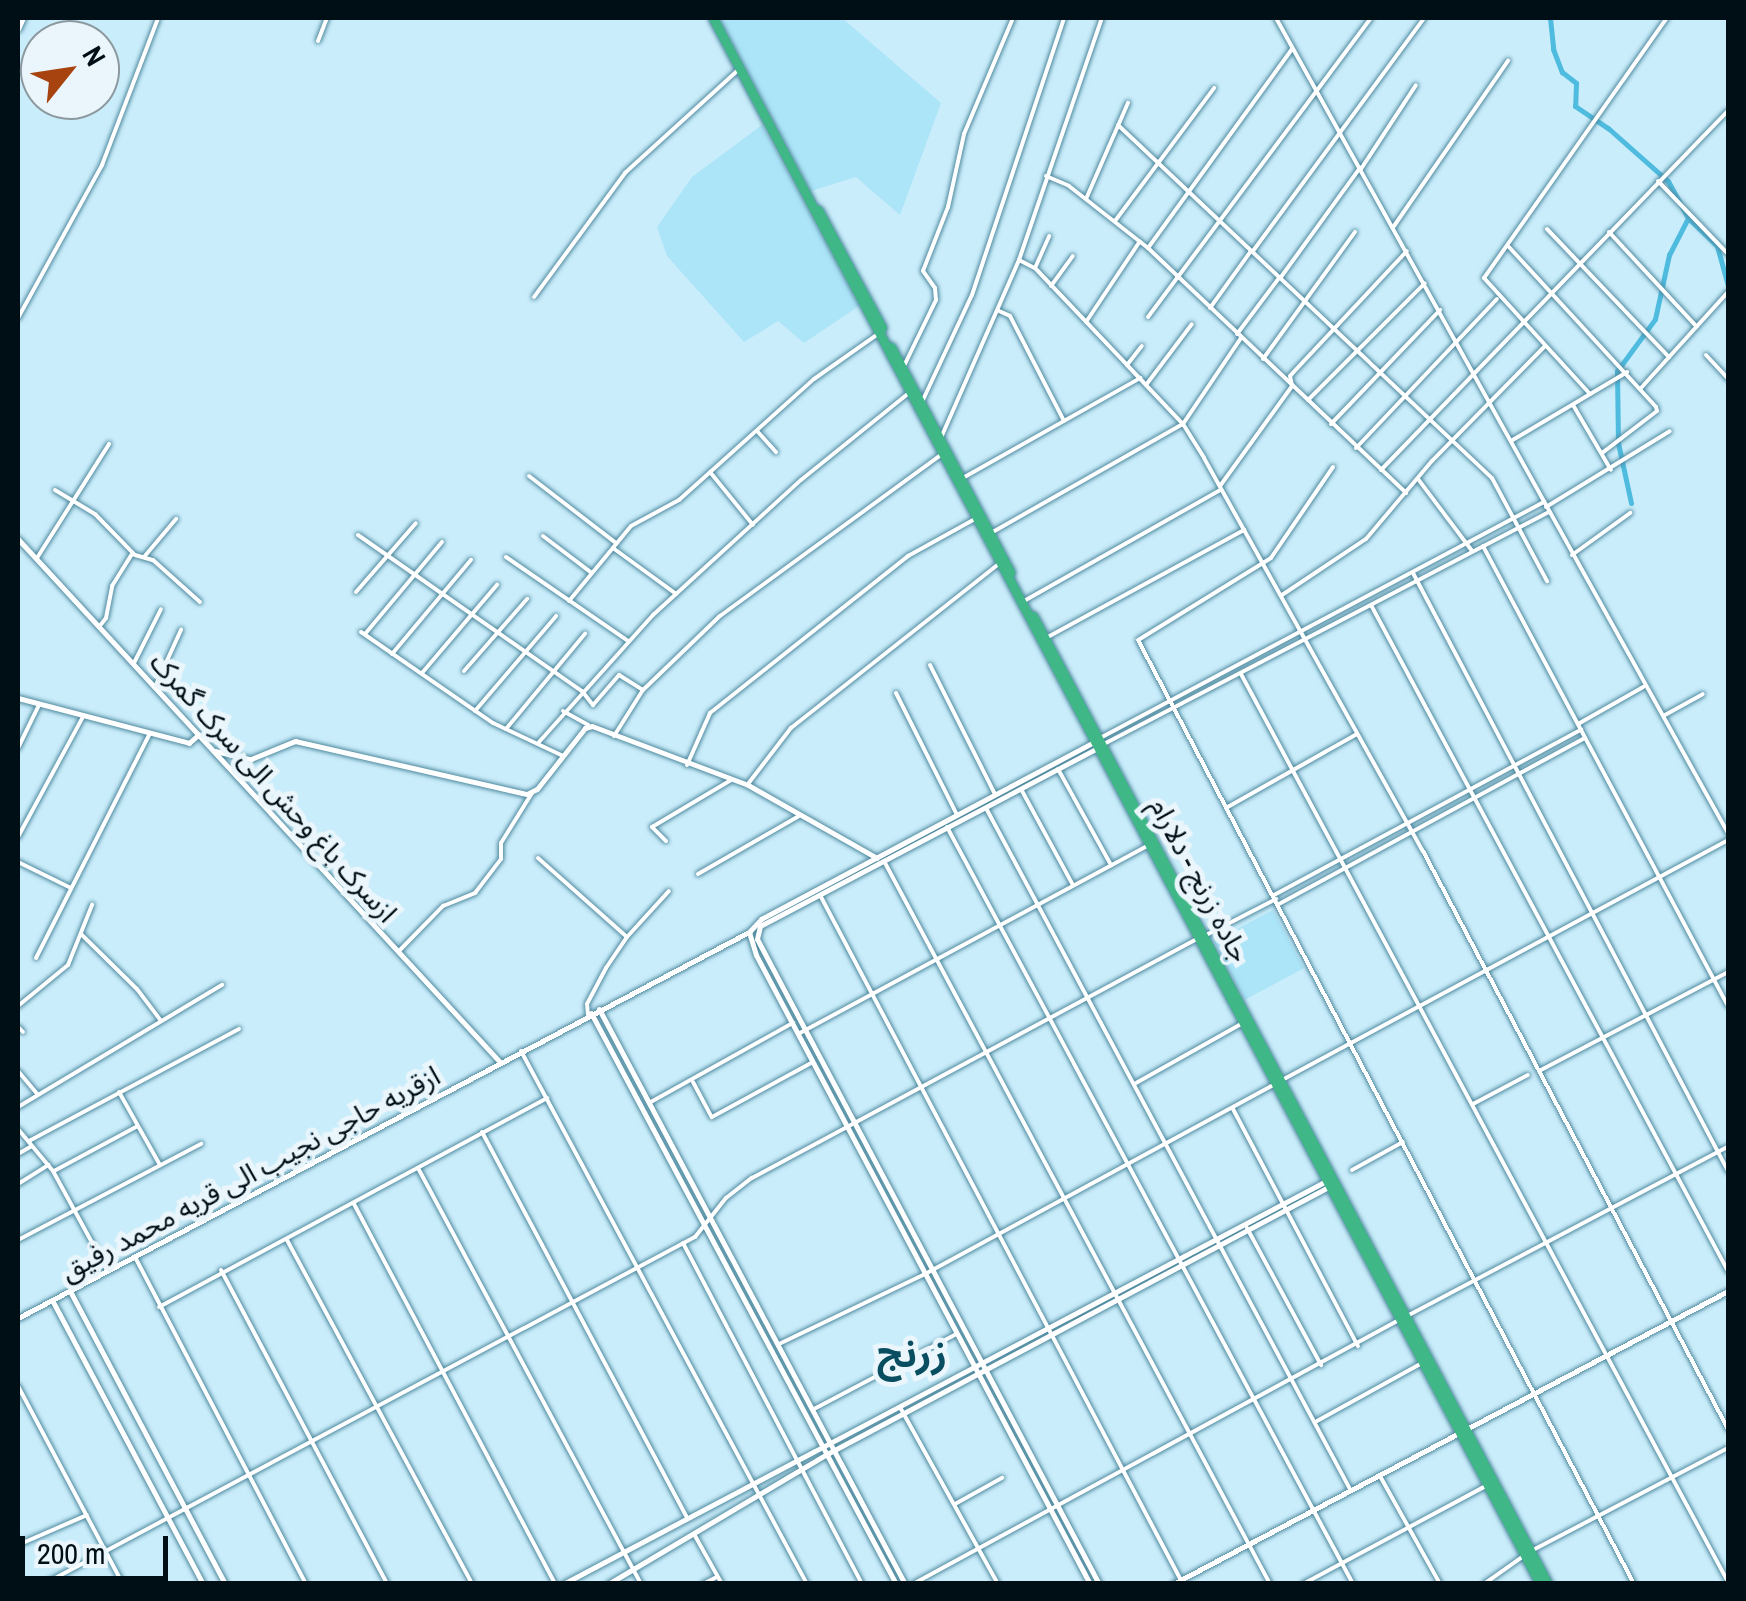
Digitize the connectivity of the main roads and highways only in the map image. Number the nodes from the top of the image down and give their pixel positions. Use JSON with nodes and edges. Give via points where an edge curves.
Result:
{"nodes":[{"id":1,"x":22,"y":18,"type":"edge"},
{"id":2,"x":713,"y":18,"type":"edge"},
{"id":3,"x":18,"y":29,"type":"edge"},
{"id":4,"x":810,"y":200,"type":"junction"},
{"id":5,"x":18,"y":540,"type":"edge"},
{"id":6,"x":18,"y":698,"type":"edge"},
{"id":7,"x":199,"y":734,"type":"junction"},
{"id":8,"x":1097,"y":744,"type":"junction"},
{"id":9,"x":215,"y":751,"type":"junction"},
{"id":10,"x":880,"y":859,"type":"junction"},
{"id":11,"x":758,"y":930,"type":"junction"},
{"id":12,"x":750,"y":932,"type":"junction"},
{"id":13,"x":1201,"y":937,"type":"junction"},
{"id":14,"x":599,"y":1009,"type":"junction"},
{"id":15,"x":590,"y":1014,"type":"junction"},
{"id":16,"x":801,"y":1032,"type":"junction"},
{"id":17,"x":499,"y":1062,"type":"junction"},
{"id":18,"x":1277,"y":1083,"type":"junction"},
{"id":19,"x":850,"y":1126,"type":"junction"},
{"id":20,"x":1330,"y":1182,"type":"junction"},
{"id":21,"x":928,"y":1272,"type":"junction"},
{"id":22,"x":70,"y":1291,"type":"junction"},
{"id":23,"x":1728,"y":1291,"type":"edge"},
{"id":24,"x":52,"y":1300,"type":"junction"},
{"id":25,"x":18,"y":1318,"type":"edge"},
{"id":26,"x":1403,"y":1318,"type":"junction"},
{"id":27,"x":982,"y":1365,"type":"junction"},
{"id":28,"x":975,"y":1370,"type":"junction"},
{"id":29,"x":1461,"y":1428,"type":"junction"},
{"id":30,"x":833,"y":1447,"type":"junction"},
{"id":31,"x":825,"y":1451,"type":"junction"},
{"id":32,"x":1528,"y":1553,"type":"junction"},
{"id":33,"x":1182,"y":1581,"type":"edge"},
{"id":34,"x":202,"y":1584,"type":"edge"},
{"id":35,"x":225,"y":1584,"type":"edge"},
{"id":36,"x":564,"y":1584,"type":"edge"},
{"id":37,"x":608,"y":1584,"type":"edge"},
{"id":38,"x":896,"y":1584,"type":"edge"},
{"id":39,"x":905,"y":1584,"type":"edge"},
{"id":40,"x":1090,"y":1584,"type":"edge"},
{"id":41,"x":1099,"y":1584,"type":"edge"},
{"id":42,"x":1173,"y":1584,"type":"edge"},
{"id":43,"x":1544,"y":1584,"type":"edge"}],
"edges":[{"from":1,"to":3,"type":"main road"},
{"from":2,"to":4,"type":"highway","name":"جاده زرنج - دلارام"},
{"from":4,"to":8,"type":"highway","name":"جاده زرنج - دلارام"},
{"from":4,"to":8,"type":"highway","name":"جاده زرنج - دلارام"},
{"from":5,"to":7,"type":"main road","name":"ازسرک باغ وحش الی سرک گمرک"},
{"from":6,"to":7,"type":"main road","via":[[189,743]]},
{"from":7,"to":9,"type":"main road","name":"ازسرک باغ وحش الی سرک گمرک"},
{"from":8,"to":10,"type":"main road"},
{"from":8,"to":10,"type":"main road"},
{"from":8,"to":13,"type":"highway","name":"جاده زرنج - دلارام"},
{"from":9,"to":10,"type":"main road","via":[[251,759],[295,742],[532,793],[588,726],[748,784]]},
{"from":9,"to":17,"type":"main road","name":"ازسرک باغ وحش الی سرک گمرک"},
{"from":10,"to":11,"type":"main road"},
{"from":10,"to":12,"type":"main road","via":[[761,919]]},
{"from":11,"to":12,"type":"main road"},
{"from":11,"to":16,"type":"main road","via":[[761,952]]},
{"from":12,"to":14,"type":"main road","name":"ازقریه حاجی نجیب الی قریه محمد رفیق"},
{"from":12,"to":16,"type":"main road","via":[[756,955]]},
{"from":13,"to":18,"type":"highway","name":"جاده زرنج - دلارام"},
{"from":13,"to":18,"type":"highway","name":"جاده زرنج - دلارام"},
{"from":14,"to":15,"type":"main road","name":"ازقریه حاجی نجیب الی قریه محمد رفیق"},
{"from":14,"to":30,"type":"main road"},
{"from":15,"to":17,"type":"main road","name":"ازقریه حاجی نجیب الی قریه محمد رفیق"},
{"from":15,"to":31,"type":"main road"},
{"from":16,"to":19,"type":"main road"},
{"from":16,"to":19,"type":"main road"},
{"from":17,"to":22,"type":"main road","name":"ازقریه حاجی نجیب الی قریه محمد رفیق"},
{"from":18,"to":20,"type":"highway","name":"جاده زرنج - دلارام"},
{"from":19,"to":21,"type":"main road"},
{"from":20,"to":26,"type":"highway","name":"جاده زرنج - دلارام"},
{"from":20,"to":27,"type":"main road"},
{"from":21,"to":27,"type":"main road"},
{"from":21,"to":28,"type":"main road"},
{"from":22,"to":24,"type":"main road","name":"ازقریه حاجی نجیب الی قریه محمد رفیق"},
{"from":22,"to":35,"type":"main road"},
{"from":23,"to":29,"type":"main road"},
{"from":24,"to":25,"type":"main road","name":"ازقریه حاجی نجیب الی قریه محمد رفیق"},
{"from":24,"to":34,"type":"main road"},
{"from":26,"to":29,"type":"highway","name":"جاده زرنج - دلارام"},
{"from":26,"to":29,"type":"highway","name":"جاده زرنج - دلارام"},
{"from":27,"to":28,"type":"main road"},
{"from":27,"to":41,"type":"main road"},
{"from":28,"to":30,"type":"main road"},
{"from":28,"to":40,"type":"main road"},
{"from":29,"to":32,"type":"highway","name":"جاده زرنج - دلارام"},
{"from":29,"to":32,"type":"highway","name":"جاده زرنج - دلارام"},
{"from":29,"to":33,"type":"main road"},
{"from":30,"to":31,"type":"main road"},
{"from":30,"to":39,"type":"main road"},
{"from":31,"to":36,"type":"main road"},
{"from":31,"to":37,"type":"main road"},
{"from":31,"to":38,"type":"main road"},
{"from":32,"to":43,"type":"highway","name":"جاده زرنج - دلارام"},
{"from":33,"to":42,"type":"main road"}]}
